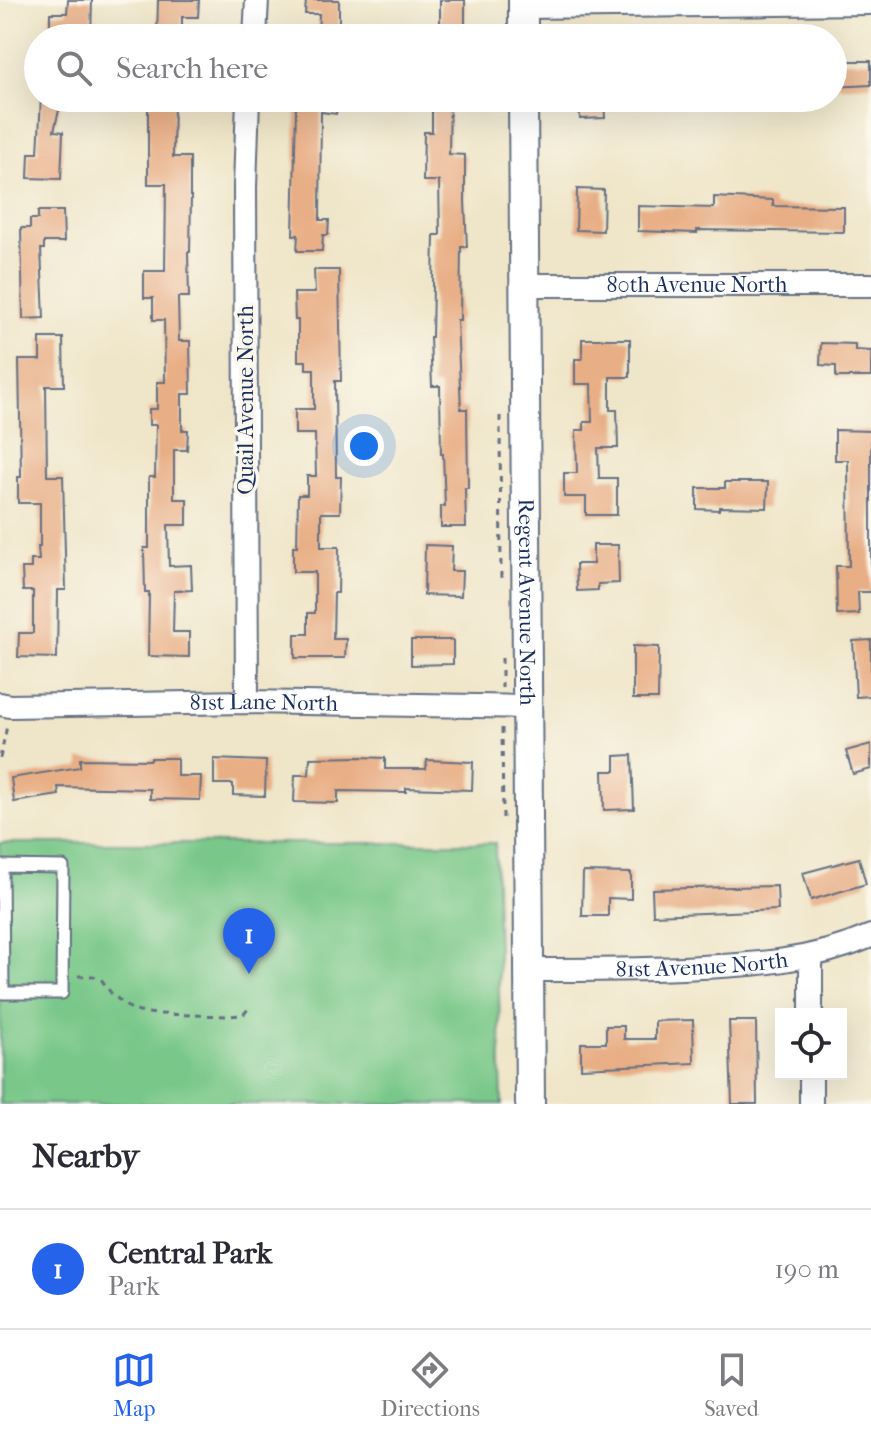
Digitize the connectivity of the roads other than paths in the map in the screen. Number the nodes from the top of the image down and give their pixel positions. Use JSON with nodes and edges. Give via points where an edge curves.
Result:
{"nodes":[{"id":1,"x":257,"y":0,"type":"edge"},
{"id":2,"x":523,"y":3,"type":"edge"},
{"id":3,"x":871,"y":3,"type":"edge"},
{"id":4,"x":256,"y":24,"type":"edge"},
{"id":5,"x":523,"y":24,"type":"edge"},
{"id":6,"x":248,"y":112,"type":"edge"},
{"id":7,"x":523,"y":112,"type":"edge"},
{"id":8,"x":525,"y":285,"type":"junction"},
{"id":9,"x":871,"y":285,"type":"edge"},
{"id":10,"x":247,"y":702,"type":"junction"},
{"id":11,"x":5,"y":705,"type":"edge"},
{"id":12,"x":528,"y":707,"type":"junction"},
{"id":13,"x":1,"y":866,"type":"edge"},
{"id":14,"x":871,"y":936,"type":"edge"},
{"id":15,"x":811,"y":956,"type":"junction"},
{"id":16,"x":528,"y":970,"type":"junction"},
{"id":17,"x":811,"y":1008,"type":"edge"},
{"id":18,"x":811,"y":1080,"type":"edge"},
{"id":19,"x":530,"y":1104,"type":"edge"},
{"id":20,"x":811,"y":1104,"type":"edge"}],
"edges":[{"from":1,"to":4,"type":"street"},
{"from":2,"to":3,"type":"street"},
{"from":2,"to":5,"type":"street"},
{"from":6,"to":10,"type":"street","name":"Quail Avenue North"},
{"from":7,"to":8,"type":"street","name":"Regent Avenue North"},
{"from":8,"to":9,"type":"street","name":"80th Avenue North"},
{"from":8,"to":12,"type":"street","name":"Regent Avenue North"},
{"from":10,"to":11,"type":"street","name":"81st Lane North"},
{"from":10,"to":12,"type":"street","name":"81st Lane North"},
{"from":12,"to":16,"type":"street","name":"Regent Avenue North"},
{"from":13,"to":13,"type":"lane","via":[[63,867],[62,993],[3,993]]},
{"from":14,"to":15,"type":"street","name":"81st Avenue North"},
{"from":15,"to":16,"type":"street","name":"81st Avenue North","via":[[743,966]]},
{"from":15,"to":17,"type":"street"},
{"from":16,"to":19,"type":"street","name":"Regent Avenue North"},
{"from":18,"to":20,"type":"street"}]}
